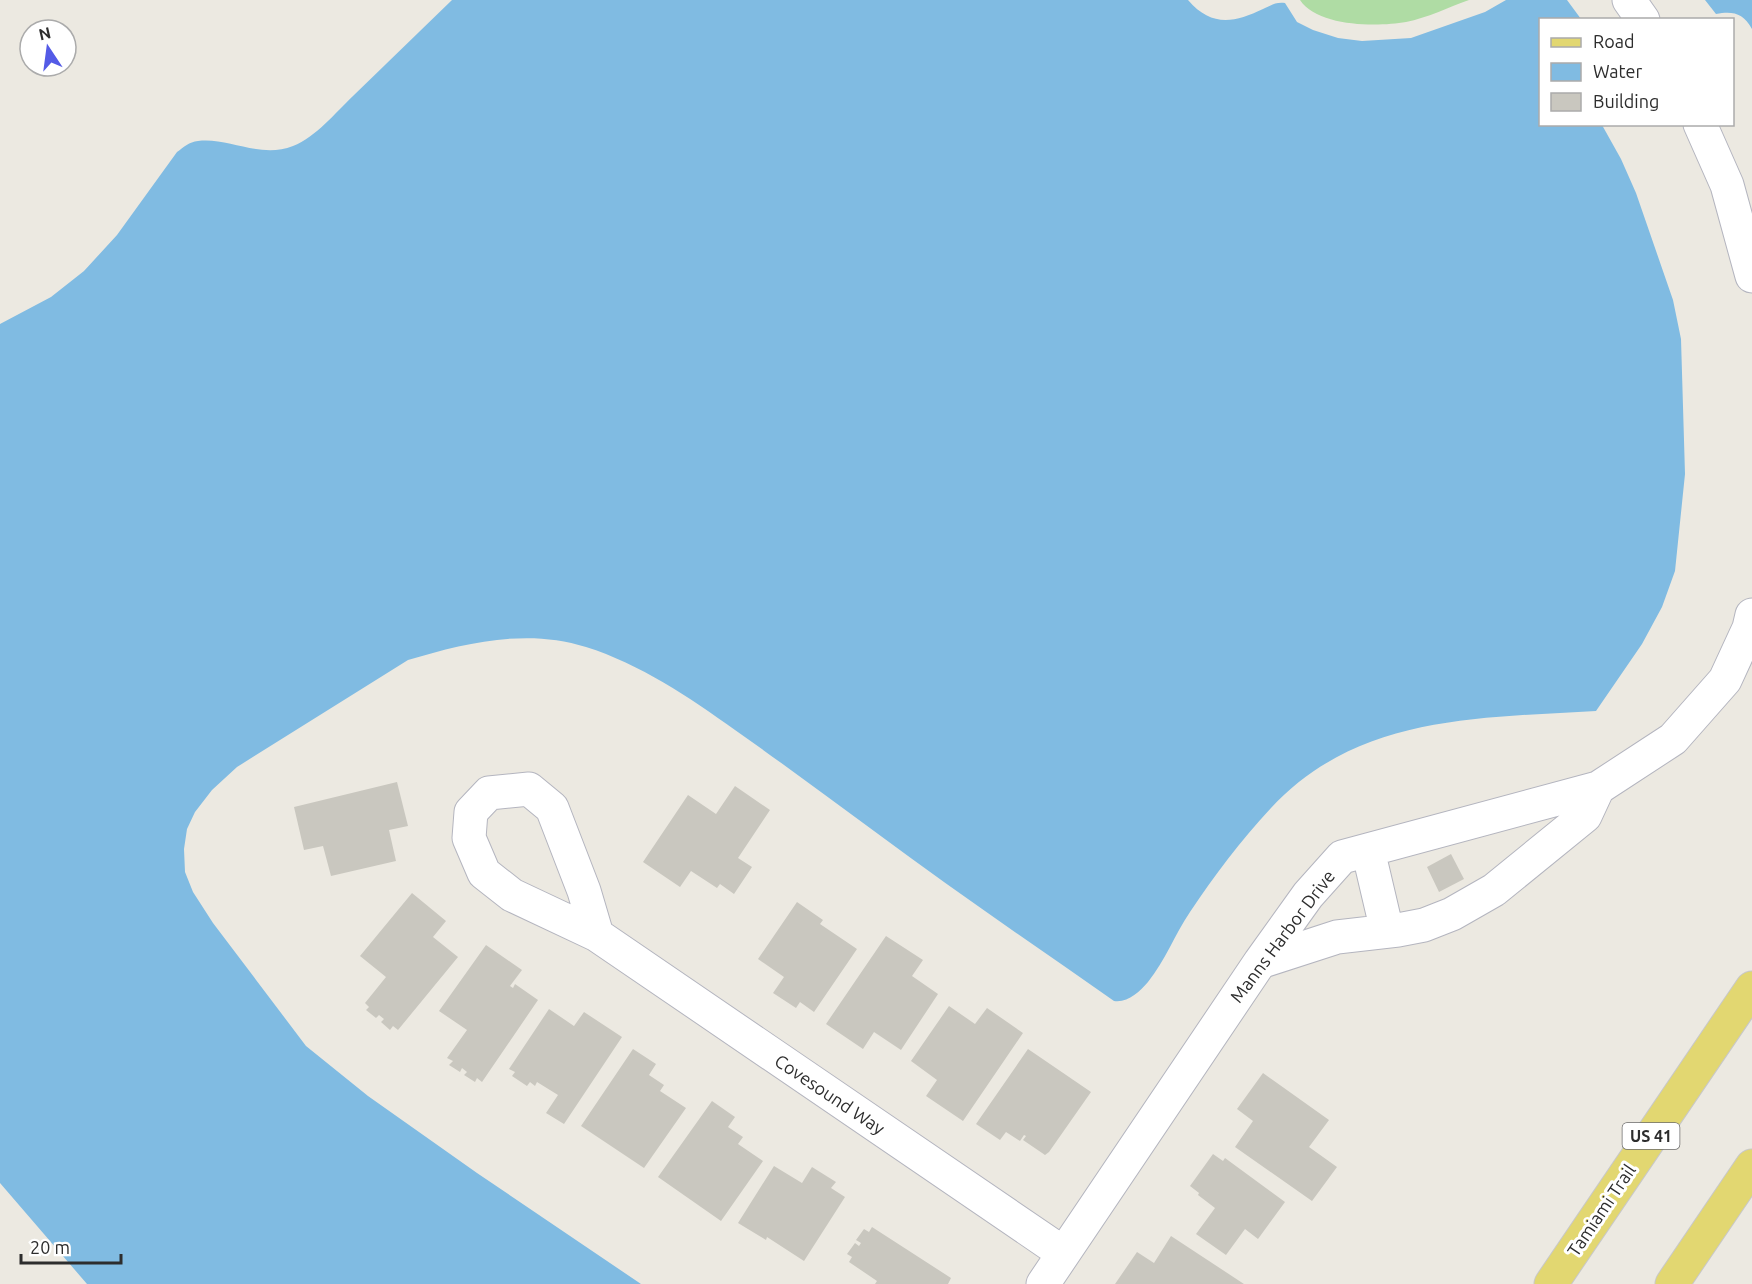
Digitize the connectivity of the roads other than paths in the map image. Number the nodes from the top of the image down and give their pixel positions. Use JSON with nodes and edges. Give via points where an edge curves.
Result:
{"nodes":[{"id":1,"x":1629,"y":0,"type":"edge"},
{"id":2,"x":1642,"y":18,"type":"edge"},
{"id":3,"x":1701,"y":126,"type":"edge"},
{"id":4,"x":1752,"y":276,"type":"edge"},
{"id":5,"x":1752,"y":615,"type":"edge"},
{"id":6,"x":1598,"y":788,"type":"junction"},
{"id":7,"x":1368,"y":850,"type":"junction"},
{"id":8,"x":1387,"y":931,"type":"junction"},
{"id":9,"x":597,"y":935,"type":"junction"},
{"id":10,"x":1260,"y":963,"type":"junction"},
{"id":11,"x":1752,"y":988,"type":"edge"},
{"id":12,"x":1752,"y":1166,"type":"edge"},
{"id":13,"x":1064,"y":1253,"type":"junction"},
{"id":14,"x":1042,"y":1284,"type":"edge"},
{"id":15,"x":1551,"y":1284,"type":"edge"},
{"id":16,"x":1672,"y":1284,"type":"edge"}],
"edges":[{"from":1,"to":2,"type":"street"},
{"from":3,"to":4,"type":"street","via":[[1727,185]]},
{"from":5,"to":6,"type":"street","name":"Manns Harbor Drive","via":[[1725,680],[1673,739]]},
{"from":6,"to":7,"type":"street","name":"Manns Harbor Drive"},
{"from":6,"to":8,"type":"street","via":[[1585,816],[1494,890],[1424,925]]},
{"from":7,"to":8,"type":"street"},
{"from":7,"to":10,"type":"street","name":"Manns Harbor Drive","via":[[1342,857],[1308,895]]},
{"from":8,"to":10,"type":"street","via":[[1337,937]]},
{"from":9,"to":9,"type":"street","name":"Covesound Way","via":[[552,808],[529,789],[489,793],[471,812],[469,838],[484,873],[512,895]]},
{"from":9,"to":13,"type":"street","name":"Covesound Way"},
{"from":10,"to":13,"type":"street","name":"Manns Harbor Drive"},
{"from":11,"to":15,"type":"main road","name":"Tamiami Trail","number":"US 41"},
{"from":12,"to":16,"type":"main road"},
{"from":13,"to":14,"type":"street","name":"Manns Harbor Drive"}]}
